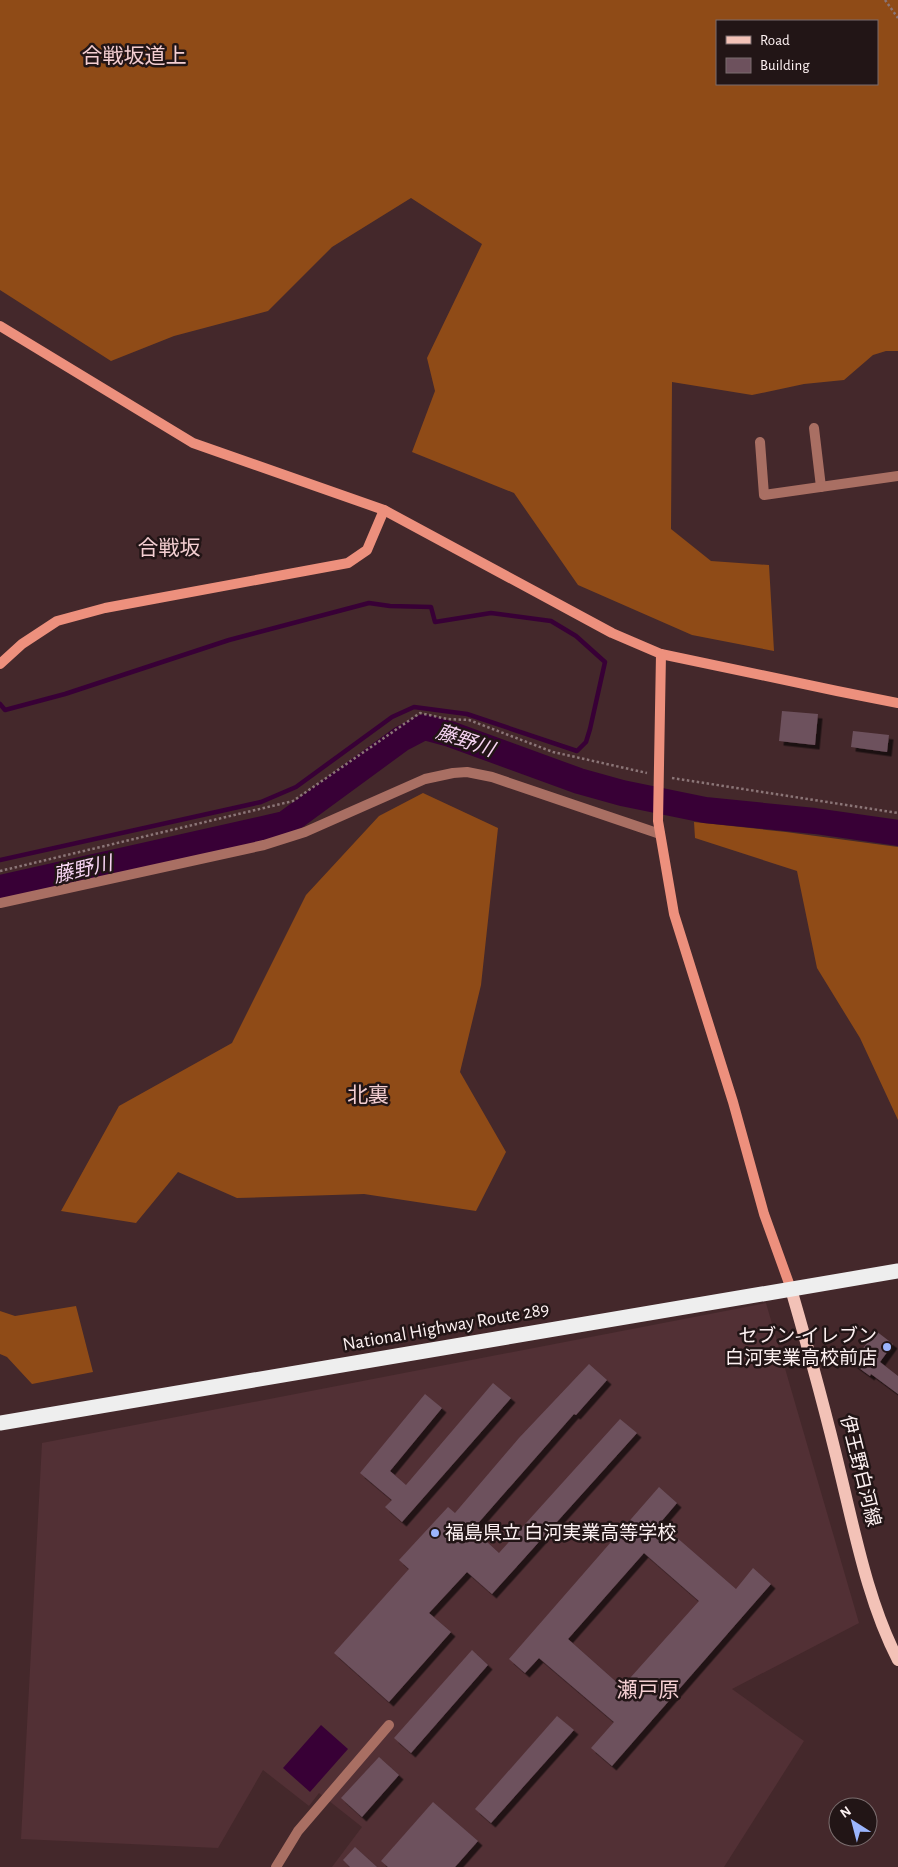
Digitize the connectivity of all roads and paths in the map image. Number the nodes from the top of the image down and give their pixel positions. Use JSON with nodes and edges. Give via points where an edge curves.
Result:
{"nodes":[{"id":1,"x":885,"y":0,"type":"edge"},
{"id":2,"x":898,"y":18,"type":"edge"},
{"id":3,"x":0,"y":326,"type":"edge"},
{"id":4,"x":814,"y":428,"type":"dead end"},
{"id":5,"x":760,"y":442,"type":"dead end"},
{"id":6,"x":898,"y":476,"type":"edge"},
{"id":7,"x":820,"y":487,"type":"junction"},
{"id":8,"x":384,"y":510,"type":"junction"},
{"id":9,"x":661,"y":654,"type":"junction"},
{"id":10,"x":0,"y":664,"type":"edge"},
{"id":11,"x":898,"y":702,"type":"edge"},
{"id":12,"x":660,"y":834,"type":"junction"},
{"id":13,"x":0,"y":903,"type":"edge"},
{"id":14,"x":898,"y":1271,"type":"edge"},
{"id":15,"x":791,"y":1289,"type":"junction"},
{"id":16,"x":0,"y":1423,"type":"edge"},
{"id":17,"x":898,"y":1660,"type":"edge"},
{"id":18,"x":389,"y":1725,"type":"dead end"},
{"id":19,"x":276,"y":1867,"type":"edge"}],
"edges":[{"from":1,"to":2,"type":"path"},
{"from":3,"to":8,"type":"street","via":[[193,443]]},
{"from":4,"to":7,"type":"street"},
{"from":5,"to":7,"type":"street","via":[[764,495]]},
{"from":6,"to":7,"type":"street"},
{"from":8,"to":9,"type":"street","via":[[612,633]]},
{"from":8,"to":10,"type":"street","via":[[367,550],[348,563],[105,608],[57,621],[22,644]]},
{"from":9,"to":11,"type":"street"},
{"from":9,"to":12,"type":"street"},
{"from":12,"to":13,"type":"street","via":[[492,777],[468,772],[453,773],[425,779],[305,832],[264,845]]},
{"from":12,"to":15,"type":"street","via":[[674,914],[764,1214]]},
{"from":14,"to":15,"type":"highway","name":"National Highway Route 289"},
{"from":15,"to":16,"type":"highway","name":"National Highway Route 289"},
{"from":15,"to":17,"type":"main road","name":"伊王野白河線","via":[[820,1388],[875,1606]]},
{"from":18,"to":19,"type":"street","via":[[298,1831]]}]}
